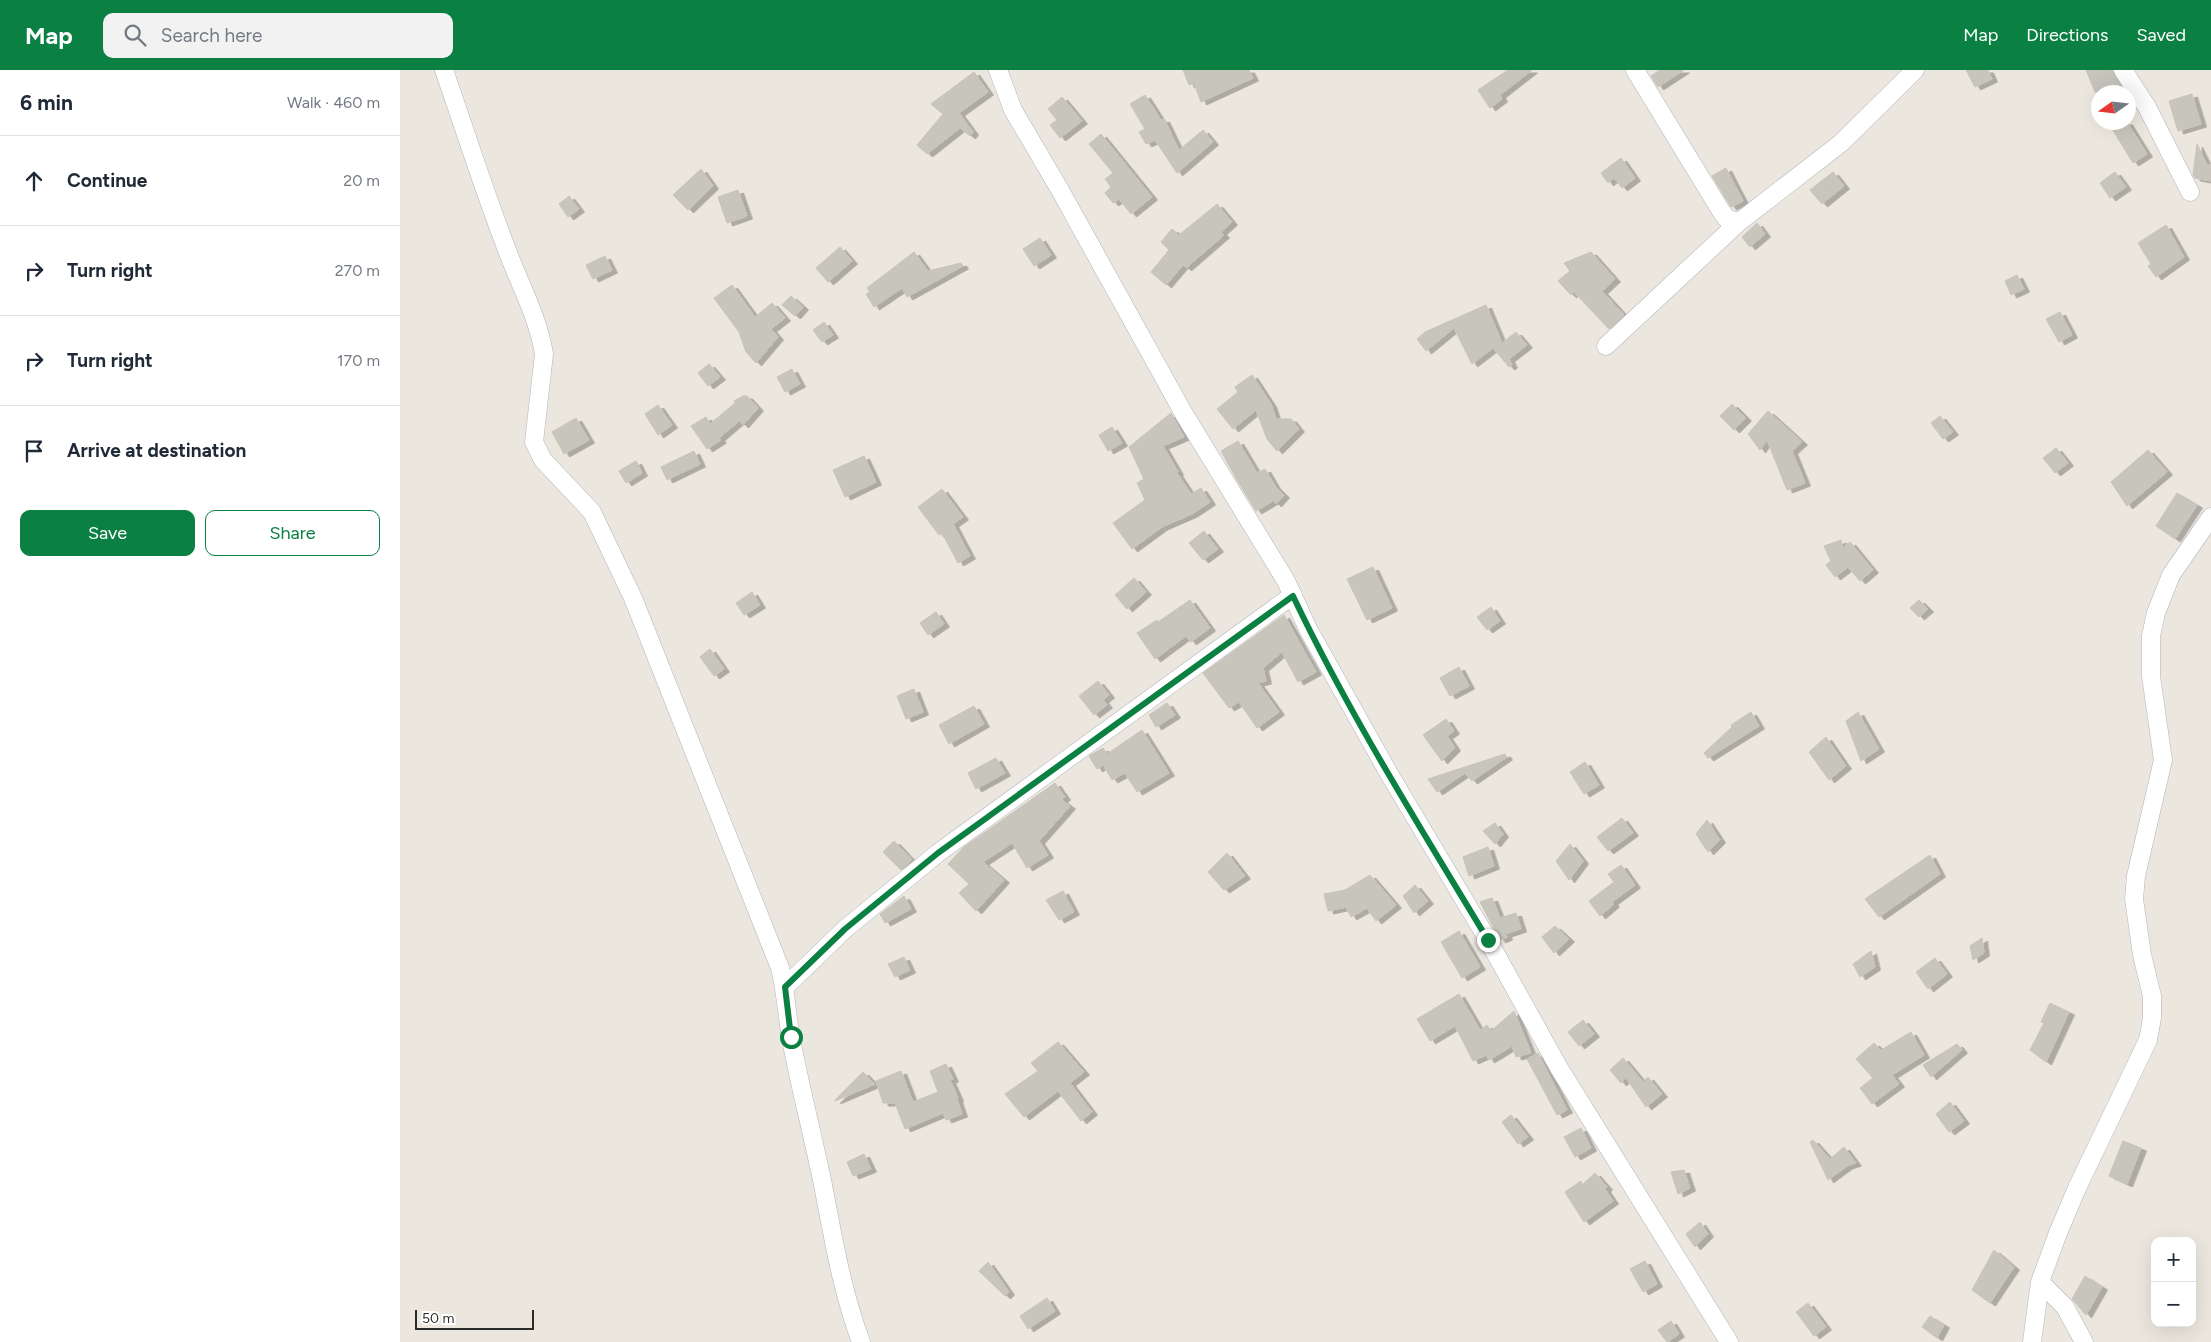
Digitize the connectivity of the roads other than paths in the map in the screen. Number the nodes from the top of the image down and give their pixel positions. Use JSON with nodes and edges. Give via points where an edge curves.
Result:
{"nodes":[{"id":1,"x":444,"y":70,"type":"edge"},
{"id":2,"x":998,"y":70,"type":"edge"},
{"id":3,"x":1635,"y":70,"type":"edge"},
{"id":4,"x":1915,"y":70,"type":"edge"},
{"id":5,"x":2123,"y":70,"type":"edge"},
{"id":6,"x":2190,"y":192,"type":"dead end"},
{"id":7,"x":1739,"y":222,"type":"junction"},
{"id":8,"x":1606,"y":346,"type":"dead end"},
{"id":9,"x":2211,"y":517,"type":"edge"},
{"id":10,"x":1293,"y":596,"type":"junction"},
{"id":11,"x":785,"y":987,"type":"junction"},
{"id":12,"x":2040,"y":1282,"type":"junction"},
{"id":13,"x":861,"y":1342,"type":"edge"},
{"id":14,"x":1729,"y":1342,"type":"edge"},
{"id":15,"x":2032,"y":1342,"type":"edge"},
{"id":16,"x":2084,"y":1342,"type":"edge"}],
"edges":[{"from":1,"to":11,"type":"street","via":[[507,251],[542,340],[544,354],[534,442],[543,460],[592,512],[613,553],[755,902]]},
{"from":2,"to":10,"type":"street","via":[[1012,110],[1184,414]]},
{"from":3,"to":7,"type":"street","via":[[1720,211],[1727,219]]},
{"from":4,"to":7,"type":"street","via":[[1841,143]]},
{"from":5,"to":6,"type":"street","via":[[2147,107]]},
{"from":7,"to":8,"type":"street"},
{"from":9,"to":12,"type":"street","via":[[2171,575],[2156,612],[2151,636],[2151,676],[2163,760],[2136,876],[2134,899],[2152,996],[2148,1040],[2077,1188]]},
{"from":10,"to":11,"type":"street","via":[[938,853],[845,929]]},
{"from":10,"to":14,"type":"street","via":[[1388,772],[1488,940],[1554,1060]]},
{"from":11,"to":13,"type":"street","via":[[791,1037],[843,1290]]},
{"from":12,"to":15,"type":"street"},
{"from":12,"to":16,"type":"street","via":[[2065,1307]]}]}
